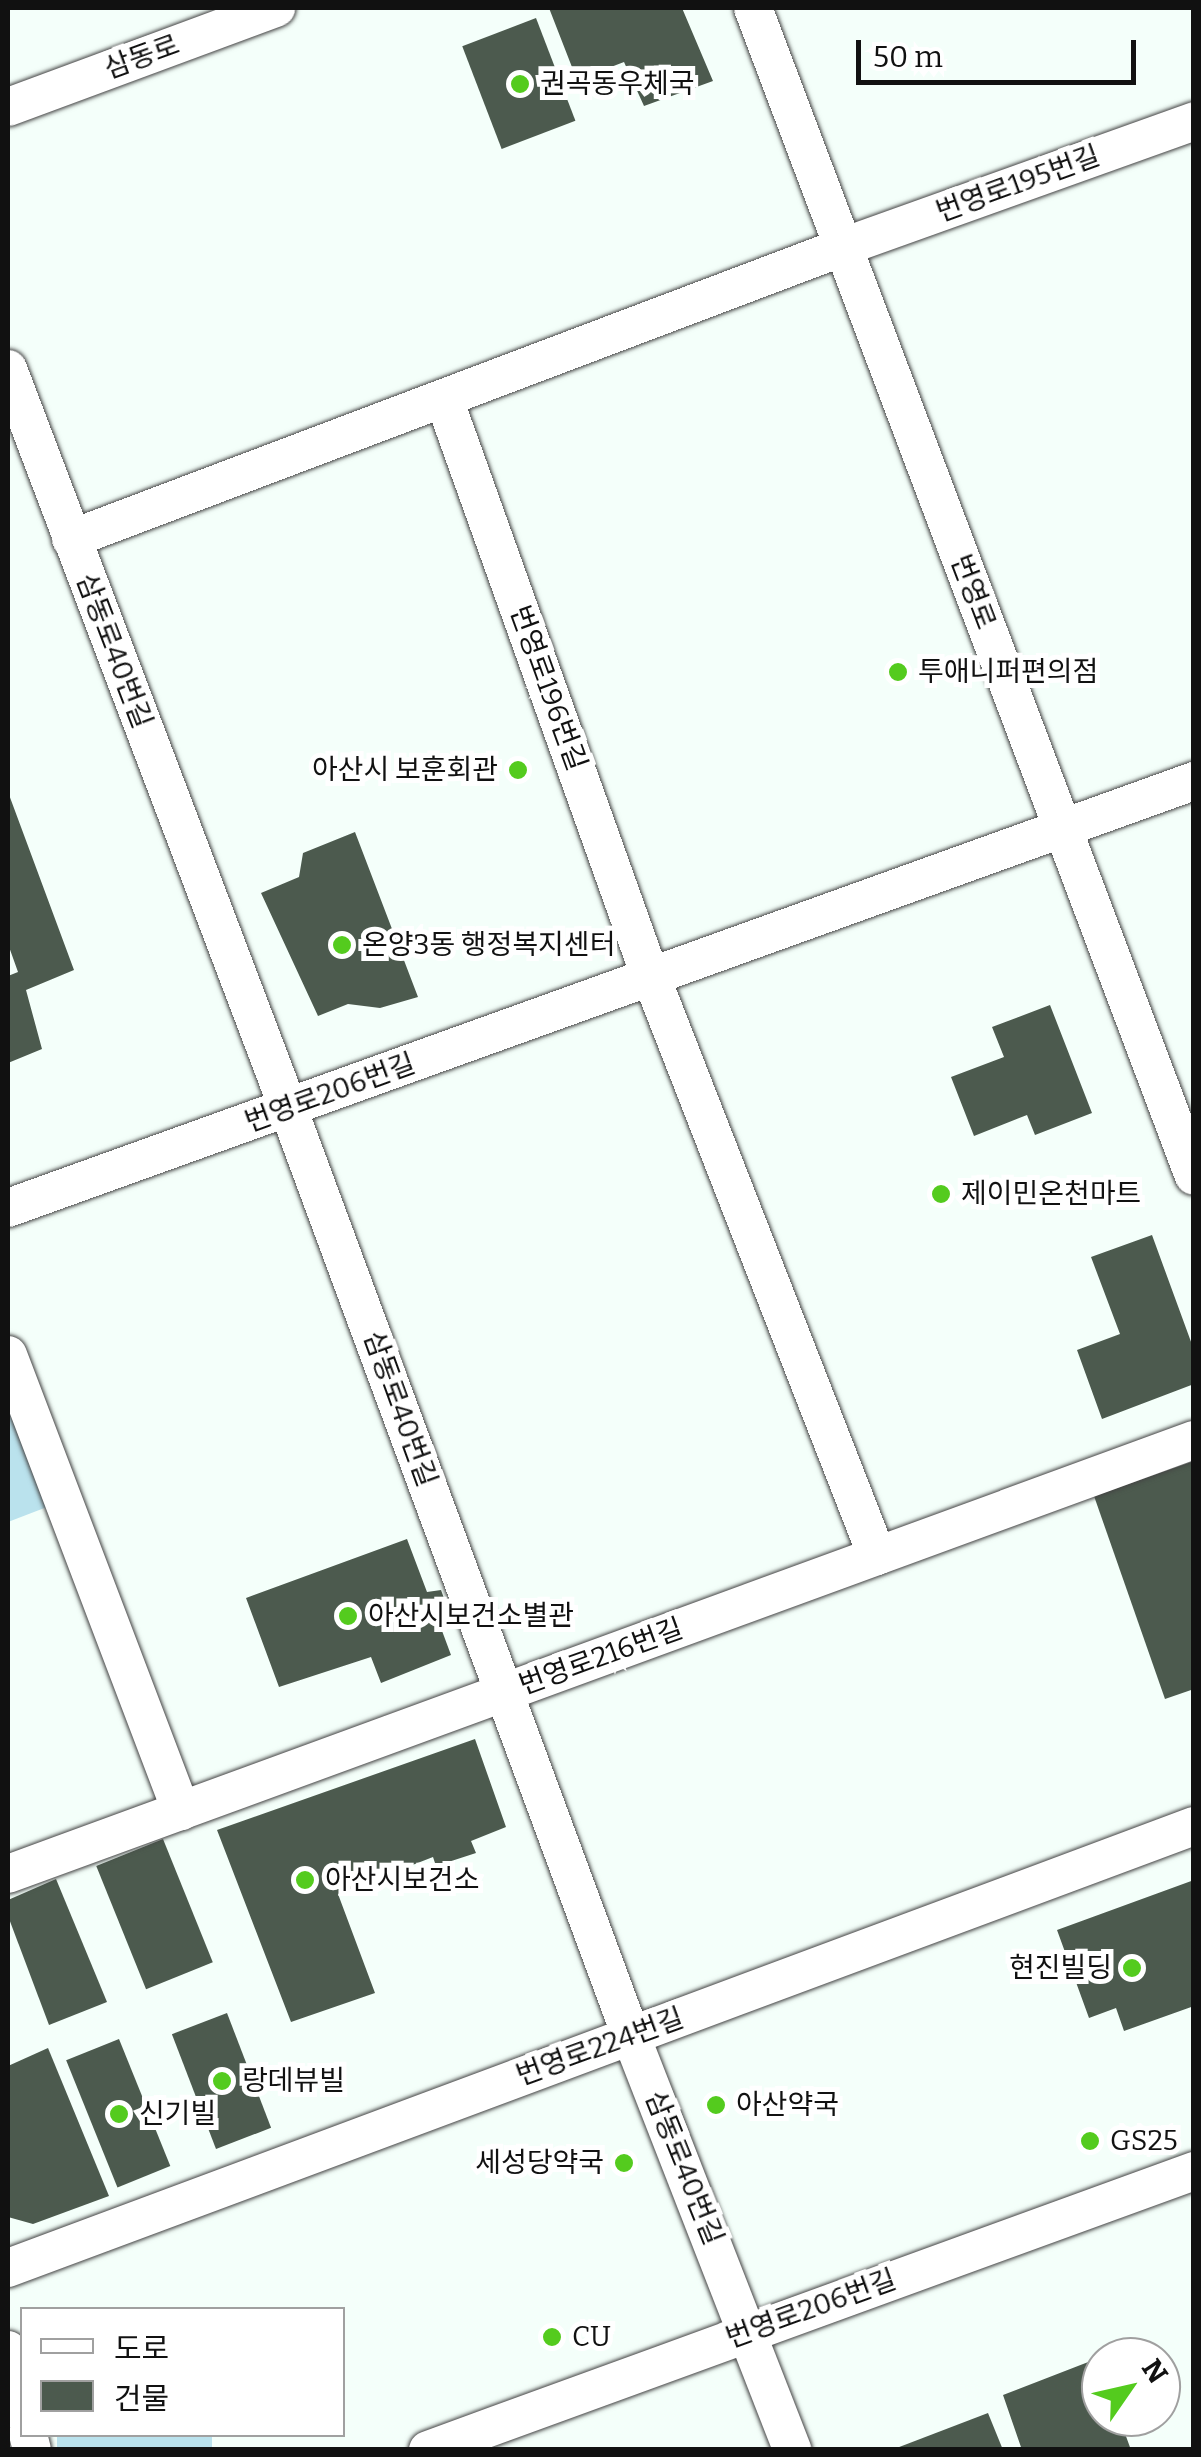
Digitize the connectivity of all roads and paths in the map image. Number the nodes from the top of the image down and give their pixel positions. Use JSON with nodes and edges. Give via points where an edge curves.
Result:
{"nodes":[{"id":1,"x":276,"y":8,"type":"edge"},
{"id":2,"x":753,"y":8,"type":"edge"},
{"id":3,"x":8,"y":107,"type":"edge"},
{"id":4,"x":1194,"y":121,"type":"edge"},
{"id":5,"x":843,"y":246,"type":"junction"},
{"id":6,"x":8,"y":368,"type":"edge"},
{"id":7,"x":444,"y":399,"type":"junction"},
{"id":8,"x":72,"y":539,"type":"junction"},
{"id":9,"x":1194,"y":781,"type":"edge"},
{"id":10,"x":1063,"y":830,"type":"junction"},
{"id":11,"x":652,"y":978,"type":"junction"},
{"id":12,"x":288,"y":1108,"type":"junction"},
{"id":13,"x":1194,"y":1176,"type":"edge"},
{"id":14,"x":8,"y":1208,"type":"edge"},
{"id":15,"x":8,"y":1356,"type":"edge"},
{"id":16,"x":1194,"y":1440,"type":"edge"},
{"id":17,"x":877,"y":1556,"type":"junction"},
{"id":18,"x":505,"y":1692,"type":"junction"},
{"id":19,"x":180,"y":1810,"type":"junction"},
{"id":20,"x":1194,"y":1826,"type":"edge"},
{"id":21,"x":8,"y":1874,"type":"edge"},
{"id":22,"x":631,"y":2036,"type":"junction"},
{"id":23,"x":1194,"y":2171,"type":"edge"},
{"id":24,"x":8,"y":2268,"type":"edge"},
{"id":25,"x":748,"y":2331,"type":"junction"},
{"id":26,"x":8,"y":2350,"type":"edge"},
{"id":27,"x":20,"y":2403,"type":"edge"},
{"id":28,"x":428,"y":2450,"type":"edge"},
{"id":29,"x":792,"y":2450,"type":"edge"}],
"edges":[{"from":1,"to":3,"type":"street","name":"삼동로"},
{"from":2,"to":5,"type":"street","name":"번영로"},
{"from":4,"to":5,"type":"street","name":"번영로195번길"},
{"from":5,"to":7,"type":"street"},
{"from":5,"to":10,"type":"street","name":"번영로"},
{"from":6,"to":8,"type":"street","name":"삼동로40번길"},
{"from":7,"to":8,"type":"street"},
{"from":7,"to":11,"type":"street","name":"번영로196번길"},
{"from":8,"to":12,"type":"street","name":"삼동로40번길"},
{"from":9,"to":10,"type":"street","name":"번영로206번길"},
{"from":10,"to":11,"type":"street","name":"번영로206번길"},
{"from":10,"to":13,"type":"street","name":"번영로"},
{"from":11,"to":12,"type":"street","name":"번영로206번길"},
{"from":11,"to":17,"type":"street"},
{"from":12,"to":14,"type":"street","name":"번영로206번길"},
{"from":12,"to":18,"type":"street","name":"삼동로40번길"},
{"from":15,"to":19,"type":"street"},
{"from":16,"to":17,"type":"street","name":"번영로216번길"},
{"from":17,"to":18,"type":"street","name":"번영로216번길"},
{"from":18,"to":19,"type":"street","name":"번영로216번길"},
{"from":18,"to":22,"type":"street","name":"삼동로40번길"},
{"from":19,"to":21,"type":"street","name":"번영로216번길"},
{"from":20,"to":22,"type":"street","name":"번영로224번길"},
{"from":22,"to":24,"type":"street","name":"번영로224번길"},
{"from":22,"to":25,"type":"street","name":"삼동로40번길"},
{"from":23,"to":25,"type":"street","name":"번영로206번길"},
{"from":25,"to":28,"type":"street","name":"번영로206번길"},
{"from":25,"to":29,"type":"street","name":"삼동로40번길"},
{"from":26,"to":27,"type":"street"}]}
